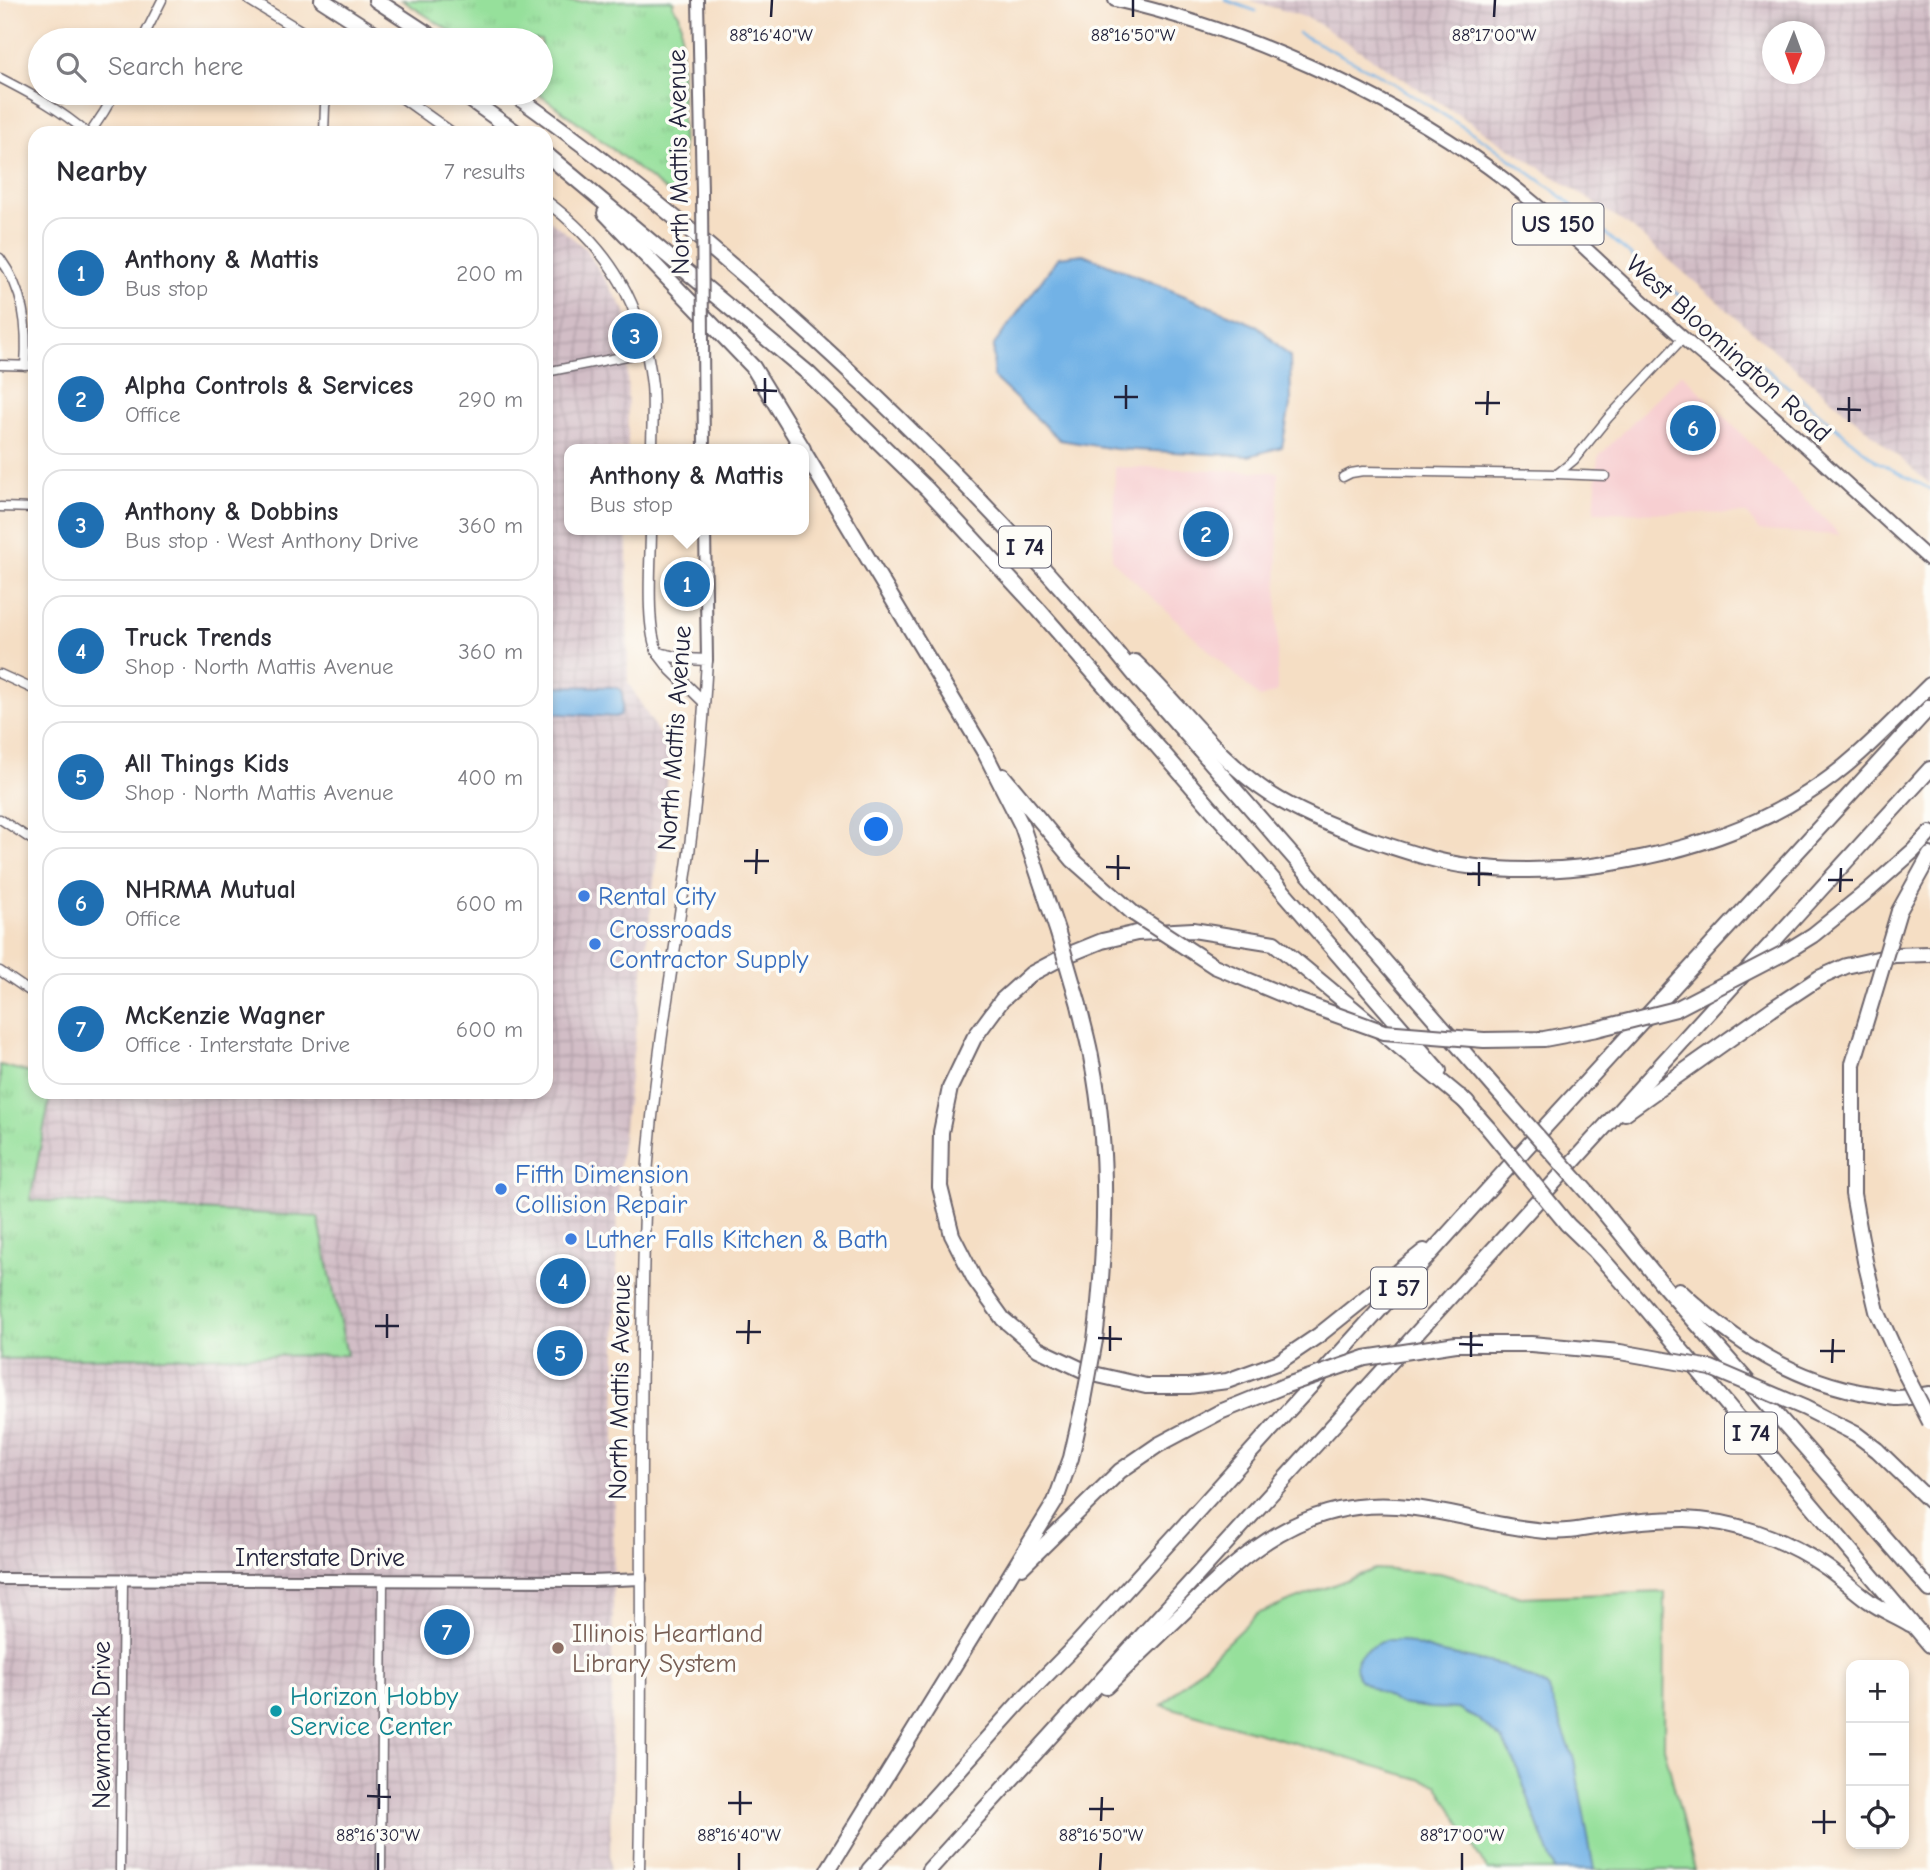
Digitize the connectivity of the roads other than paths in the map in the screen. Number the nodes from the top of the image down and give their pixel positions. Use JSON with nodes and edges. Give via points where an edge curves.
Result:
{"nodes":[{"id":1,"x":162,"y":0,"type":"edge"},
{"id":2,"x":250,"y":0,"type":"edge"},
{"id":3,"x":322,"y":0,"type":"edge"},
{"id":4,"x":376,"y":0,"type":"edge"},
{"id":5,"x":698,"y":0,"type":"edge"},
{"id":6,"x":1115,"y":0,"type":"edge"},
{"id":7,"x":148,"y":28,"type":"edge"},
{"id":8,"x":296,"y":28,"type":"edge"},
{"id":9,"x":365,"y":28,"type":"edge"},
{"id":10,"x":419,"y":28,"type":"edge"},
{"id":11,"x":0,"y":78,"type":"edge"},
{"id":12,"x":28,"y":94,"type":"edge"},
{"id":13,"x":48,"y":105,"type":"edge"},
{"id":14,"x":108,"y":105,"type":"edge"},
{"id":15,"x":325,"y":105,"type":"edge"},
{"id":16,"x":413,"y":105,"type":"edge"},
{"id":17,"x":478,"y":105,"type":"edge"},
{"id":18,"x":528,"y":105,"type":"edge"},
{"id":19,"x":79,"y":126,"type":"edge"},
{"id":20,"x":93,"y":126,"type":"edge"},
{"id":21,"x":324,"y":126,"type":"edge"},
{"id":22,"x":442,"y":126,"type":"edge"},
{"id":23,"x":507,"y":126,"type":"edge"},
{"id":24,"x":553,"y":159,"type":"edge"},
{"id":25,"x":561,"y":165,"type":"junction"},
{"id":26,"x":553,"y":207,"type":"edge"},
{"id":27,"x":0,"y":258,"type":"edge"},
{"id":28,"x":1683,"y":338,"type":"junction"},
{"id":29,"x":28,"y":351,"type":"edge"},
{"id":30,"x":647,"y":352,"type":"junction"},
{"id":31,"x":0,"y":365,"type":"edge"},
{"id":32,"x":28,"y":366,"type":"edge"},
{"id":33,"x":553,"y":371,"type":"edge"},
{"id":34,"x":652,"y":444,"type":"edge"},
{"id":35,"x":704,"y":444,"type":"edge"},
{"id":36,"x":799,"y":444,"type":"edge"},
{"id":37,"x":809,"y":461,"type":"edge"},
{"id":38,"x":1557,"y":474,"type":"junction"},
{"id":39,"x":1605,"y":476,"type":"dead end"},
{"id":40,"x":1343,"y":477,"type":"dead end"},
{"id":41,"x":0,"y":506,"type":"edge"},
{"id":42,"x":28,"y":508,"type":"edge"},
{"id":43,"x":651,"y":535,"type":"edge"},
{"id":44,"x":705,"y":535,"type":"edge"},
{"id":45,"x":1930,"y":560,"type":"edge"},
{"id":46,"x":1088,"y":617,"type":"junction"},
{"id":47,"x":658,"y":653,"type":"junction"},
{"id":48,"x":707,"y":660,"type":"junction"},
{"id":49,"x":0,"y":674,"type":"edge"},
{"id":50,"x":1930,"y":685,"type":"edge"},
{"id":51,"x":28,"y":686,"type":"edge"},
{"id":52,"x":704,"y":702,"type":"junction"},
{"id":53,"x":1930,"y":707,"type":"edge"},
{"id":54,"x":985,"y":753,"type":"junction"},
{"id":55,"x":1930,"y":769,"type":"edge"},
{"id":56,"x":0,"y":819,"type":"edge"},
{"id":57,"x":1930,"y":833,"type":"edge"},
{"id":58,"x":28,"y":837,"type":"edge"},
{"id":59,"x":1930,"y":855,"type":"edge"},
{"id":60,"x":1930,"y":954,"type":"edge"},
{"id":61,"x":0,"y":971,"type":"edge"},
{"id":62,"x":28,"y":990,"type":"edge"},
{"id":63,"x":1466,"y":1103,"type":"junction"},
{"id":64,"x":1601,"y":1130,"type":"junction"},
{"id":65,"x":1460,"y":1222,"type":"junction"},
{"id":66,"x":1623,"y":1237,"type":"junction"},
{"id":67,"x":1930,"y":1394,"type":"edge"},
{"id":68,"x":1930,"y":1422,"type":"edge"},
{"id":69,"x":1930,"y":1501,"type":"edge"},
{"id":70,"x":0,"y":1579,"type":"edge"},
{"id":71,"x":641,"y":1579,"type":"junction"},
{"id":72,"x":123,"y":1580,"type":"junction"},
{"id":73,"x":383,"y":1580,"type":"junction"},
{"id":74,"x":1006,"y":1583,"type":"junction"},
{"id":75,"x":1930,"y":1590,"type":"edge"},
{"id":76,"x":1910,"y":1624,"type":"junction"},
{"id":77,"x":1930,"y":1645,"type":"edge"},
{"id":78,"x":1041,"y":1748,"type":"junction"},
{"id":79,"x":120,"y":1870,"type":"edge"},
{"id":80,"x":381,"y":1870,"type":"edge"},
{"id":81,"x":639,"y":1870,"type":"edge"},
{"id":82,"x":828,"y":1870,"type":"edge"},
{"id":83,"x":869,"y":1870,"type":"edge"},
{"id":84,"x":929,"y":1870,"type":"edge"}],
"edges":[{"from":1,"to":7,"type":"street"},
{"from":2,"to":8,"type":"street"},
{"from":3,"to":9,"type":"highway"},
{"from":4,"to":10,"type":"highway"},
{"from":5,"to":35,"type":"main road","name":"North Mattis Avenue","bridge":true},
{"from":6,"to":28,"type":"main road","name":"West Bloomington Road","number":"US 150","via":[[1263,47],[1329,76],[1451,142],[1567,232]]},
{"from":11,"to":12,"type":"street"},
{"from":13,"to":19,"type":"street"},
{"from":14,"to":20,"type":"street"},
{"from":15,"to":21,"type":"street"},
{"from":16,"to":22,"type":"street"},
{"from":17,"to":23,"type":"highway"},
{"from":18,"to":46,"type":"highway","number":"I 74","via":[[679,220],[772,300],[916,434]]},
{"from":24,"to":25,"type":"highway","number":"I 74"},
{"from":25,"to":36,"type":"highway","via":[[753,367]]},
{"from":25,"to":63,"type":"highway","number":"I 74","via":[[808,373],[927,489],[1039,610]]},
{"from":26,"to":30,"type":"street","via":[[600,250],[627,293]]},
{"from":27,"to":29,"type":"street","via":[[21,299]]},
{"from":28,"to":38,"type":"street"},
{"from":28,"to":45,"type":"main road","name":"West Bloomington Road","number":"US 150"},
{"from":30,"to":33,"type":"street"},
{"from":30,"to":34,"type":"street"},
{"from":31,"to":32,"type":"street"},
{"from":37,"to":54,"type":"highway"},
{"from":38,"to":39,"type":"street"},
{"from":38,"to":40,"type":"street","via":[[1363,471]]},
{"from":41,"to":42,"type":"street"},
{"from":43,"to":47,"type":"street","via":[[651,626]]},
{"from":44,"to":48,"type":"main road","name":"North Mattis Avenue"},
{"from":46,"to":50,"type":"highway","via":[[1233,766],[1288,805],[1339,828],[1467,866],[1566,869],[1711,839],[1757,821],[1830,779]]},
{"from":46,"to":66,"type":"highway","number":"I 74","bridge":true},
{"from":47,"to":48,"type":"street"},
{"from":47,"to":52,"type":"street"},
{"from":48,"to":52,"type":"street","name":"North Mattis Avenue"},
{"from":49,"to":51,"type":"street"},
{"from":52,"to":71,"type":"street","name":"North Mattis Avenue","via":[[647,1178]]},
{"from":53,"to":65,"type":"highway","number":"I 57"},
{"from":54,"to":57,"type":"highway","bridge":true,"via":[[1073,860],[1133,913],[1214,966],[1384,1032],[1484,1040],[1544,1039],[1676,1009],[1813,934],[1870,890]]},
{"from":54,"to":74,"type":"highway","bridge":true,"via":[[1022,826],[1058,933],[1093,1063],[1102,1134],[1100,1298],[1084,1400],[1055,1503]]},
{"from":55,"to":64,"type":"highway","number":"I 57"},
{"from":56,"to":58,"type":"street"},
{"from":59,"to":68,"type":"highway","bridge":true,"via":[[1899,911],[1853,1064],[1853,1194],[1865,1261],[1877,1311]]},
{"from":60,"to":64,"type":"highway","via":[[1895,955],[1846,966],[1819,978]]},
{"from":61,"to":62,"type":"street"},
{"from":63,"to":65,"type":"highway","via":[[1274,943],[1193,930],[1137,933],[1065,956],[1031,975],[1002,1000],[974,1038],[950,1087],[941,1132],[940,1187],[952,1234],[975,1280],[1003,1319],[1038,1349],[1089,1373],[1146,1386],[1227,1381],[1279,1363]]},
{"from":63,"to":76,"type":"highway","number":"I 74","bridge":true,"via":[[1567,1224],[1644,1306]]},
{"from":64,"to":78,"type":"highway","number":"I 57"},
{"from":65,"to":83,"type":"highway","number":"I 57"},
{"from":66,"to":67,"type":"highway","via":[[1701,1311],[1753,1351],[1842,1390],[1897,1398]]},
{"from":66,"to":75,"type":"highway","number":"I 74"},
{"from":69,"to":74,"type":"highway","bridge":true,"via":[[1856,1434],[1710,1368],[1620,1352],[1531,1344],[1457,1344],[1365,1358],[1220,1412],[1120,1471]]},
{"from":70,"to":72,"type":"main road","name":"Interstate Drive"},
{"from":71,"to":73,"type":"main road","name":"Interstate Drive"},
{"from":71,"to":81,"type":"street","name":"North Mattis Avenue"},
{"from":72,"to":73,"type":"main road","name":"Interstate Drive"},
{"from":72,"to":79,"type":"street","name":"Newmark Drive"},
{"from":73,"to":80,"type":"street"},
{"from":74,"to":82,"type":"highway"},
{"from":76,"to":77,"type":"highway","number":"I 74"},
{"from":76,"to":78,"type":"highway","via":[[1870,1602],[1826,1566],[1788,1544],[1720,1524],[1663,1520],[1551,1532],[1397,1506],[1350,1508],[1295,1524],[1244,1556]]},
{"from":78,"to":84,"type":"highway","number":"I 57"}]}
